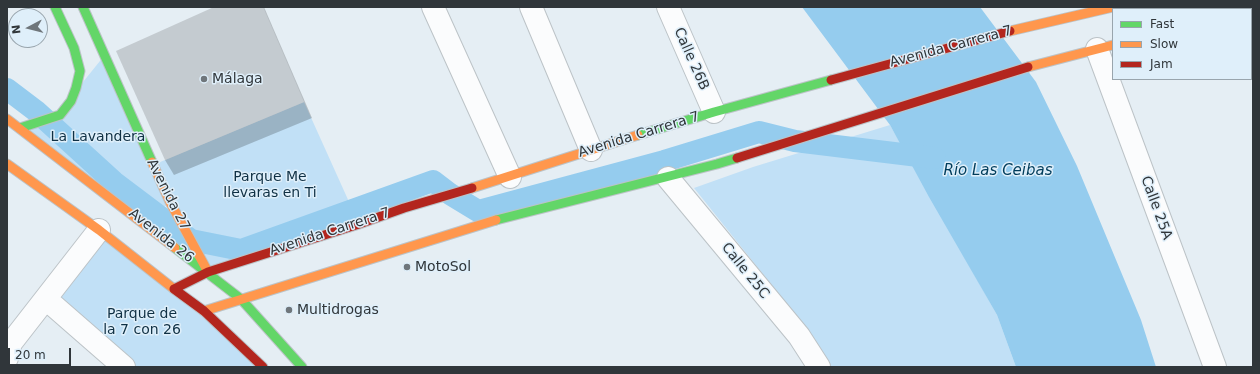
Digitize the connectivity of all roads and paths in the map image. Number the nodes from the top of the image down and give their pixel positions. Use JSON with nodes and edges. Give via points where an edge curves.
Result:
{"nodes":[{"id":1,"x":55,"y":7,"type":"edge"},
{"id":2,"x":83,"y":7,"type":"edge"},
{"id":3,"x":433,"y":7,"type":"edge"},
{"id":4,"x":531,"y":7,"type":"edge"},
{"id":5,"x":668,"y":7,"type":"edge"},
{"id":6,"x":1113,"y":7,"type":"edge"},
{"id":7,"x":1079,"y":11,"type":"edge"},
{"id":8,"x":1105,"y":47,"type":"edge"},
{"id":9,"x":1112,"y":67,"type":"edge"},
{"id":10,"x":1116,"y":80,"type":"edge"},
{"id":11,"x":714,"y":112,"type":"junction"},
{"id":12,"x":7,"y":119,"type":"edge"},
{"id":13,"x":20,"y":128,"type":"junction"},
{"id":14,"x":591,"y":150,"type":"junction"},
{"id":15,"x":7,"y":164,"type":"edge"},
{"id":16,"x":510,"y":177,"type":"junction"},
{"id":17,"x":668,"y":178,"type":"junction"},
{"id":18,"x":99,"y":230,"type":"junction"},
{"id":19,"x":208,"y":272,"type":"junction"},
{"id":20,"x":174,"y":289,"type":"junction"},
{"id":21,"x":46,"y":299,"type":"junction"},
{"id":22,"x":241,"y":299,"type":"junction"},
{"id":23,"x":204,"y":311,"type":"junction"},
{"id":24,"x":7,"y":358,"type":"edge"},
{"id":25,"x":124,"y":367,"type":"edge"},
{"id":26,"x":262,"y":367,"type":"edge"},
{"id":27,"x":302,"y":367,"type":"edge"},
{"id":28,"x":819,"y":367,"type":"edge"},
{"id":29,"x":1215,"y":367,"type":"edge"}],
"edges":[{"from":1,"to":13,"type":"main road","via":[[74,48],[80,71],[76,88],[71,101],[60,116]]},
{"from":2,"to":19,"type":"main road","name":"Avenida 27","via":[[152,165]]},
{"from":3,"to":16,"type":"street"},
{"from":4,"to":14,"type":"street"},
{"from":5,"to":11,"type":"street","name":"Calle 26B"},
{"from":6,"to":7,"type":"main road","name":"Avenida Carrera 7"},
{"from":7,"to":11,"type":"main road","name":"Avenida Carrera 7"},
{"from":8,"to":9,"type":"street","name":"Calle 25A"},
{"from":8,"to":17,"type":"main road","via":[[1045,62]]},
{"from":10,"to":29,"type":"street","name":"Calle 25A"},
{"from":11,"to":14,"type":"main road","name":"Avenida Carrera 7"},
{"from":12,"to":13,"type":"main road","name":"Avenida 26"},
{"from":13,"to":19,"type":"main road","name":"Avenida 26"},
{"from":14,"to":16,"type":"main road","name":"Avenida Carrera 7"},
{"from":15,"to":18,"type":"main road"},
{"from":16,"to":19,"type":"main road","name":"Avenida Carrera 7","via":[[404,208]]},
{"from":17,"to":22,"type":"main road","via":[[489,222]]},
{"from":17,"to":28,"type":"street","name":"Calle 25C","via":[[798,336]]},
{"from":18,"to":20,"type":"main road"},
{"from":18,"to":21,"type":"street"},
{"from":19,"to":20,"type":"main road","name":"Avenida Carrera 7"},
{"from":19,"to":22,"type":"main road","name":"Avenida 26"},
{"from":20,"to":23,"type":"main road"},
{"from":21,"to":24,"type":"street","via":[[11,343]]},
{"from":21,"to":25,"type":"street"},
{"from":22,"to":23,"type":"main road"},
{"from":22,"to":27,"type":"main road","name":"Avenida 26"},
{"from":23,"to":26,"type":"main road"}]}
